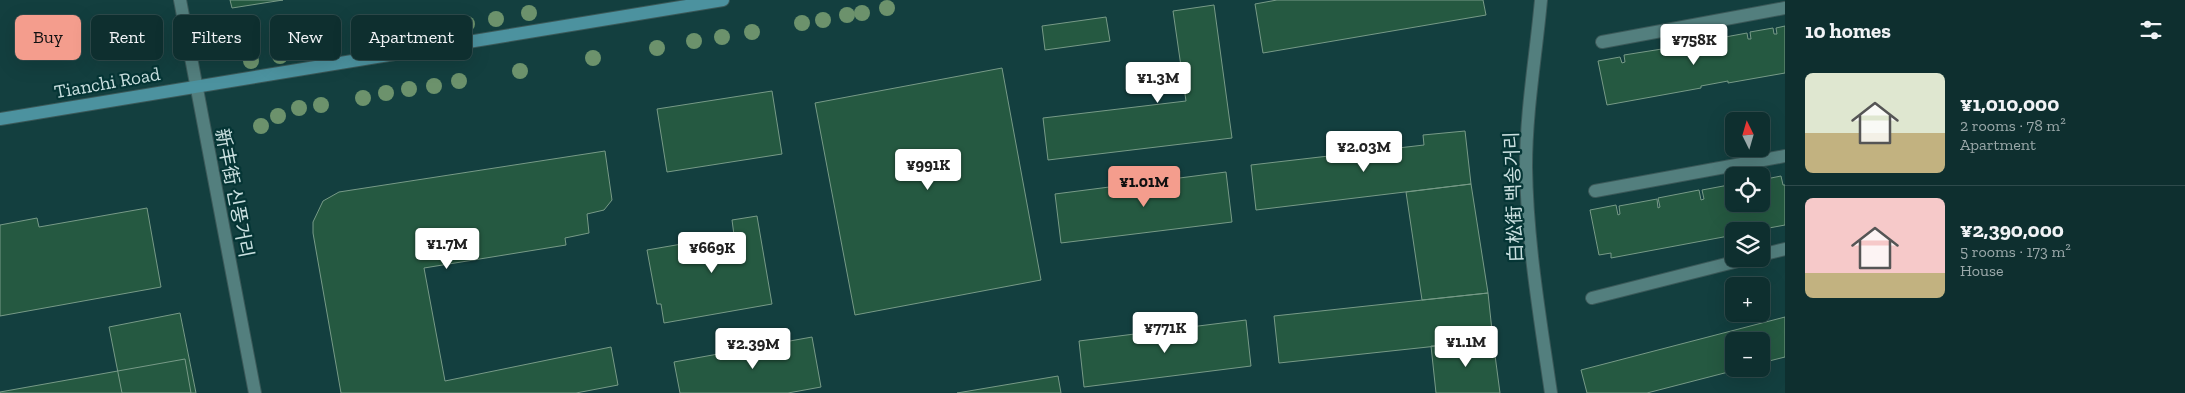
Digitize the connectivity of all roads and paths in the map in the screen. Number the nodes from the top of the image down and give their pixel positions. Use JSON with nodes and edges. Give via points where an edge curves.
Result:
{"nodes":[{"id":1,"x":180,"y":0,"type":"edge"},
{"id":2,"x":723,"y":0,"type":"edge"},
{"id":3,"x":1540,"y":0,"type":"edge"},
{"id":4,"x":1785,"y":8,"type":"edge"},
{"id":5,"x":1602,"y":42,"type":"dead end"},
{"id":6,"x":195,"y":86,"type":"junction"},
{"id":7,"x":0,"y":119,"type":"edge"},
{"id":8,"x":1785,"y":156,"type":"edge"},
{"id":9,"x":1595,"y":191,"type":"dead end"},
{"id":10,"x":1785,"y":249,"type":"edge"},
{"id":11,"x":1770,"y":253,"type":"edge"},
{"id":12,"x":1725,"y":264,"type":"edge"},
{"id":13,"x":1592,"y":298,"type":"dead end"},
{"id":14,"x":255,"y":393,"type":"edge"},
{"id":15,"x":1551,"y":393,"type":"edge"}],
"edges":[{"from":1,"to":6,"type":"street","name":"新丰街 신풍거리"},
{"from":2,"to":6,"type":"street","name":"Tianchi Road"},
{"from":3,"to":15,"type":"street","name":"白松街 백송거리","via":[[1526,165],[1529,236]]},
{"from":4,"to":5,"type":"street"},
{"from":6,"to":7,"type":"street","name":"Tianchi Road"},
{"from":6,"to":14,"type":"street","name":"新丰街 신풍거리"},
{"from":8,"to":9,"type":"street"},
{"from":10,"to":11,"type":"street"},
{"from":12,"to":13,"type":"street"}]}
